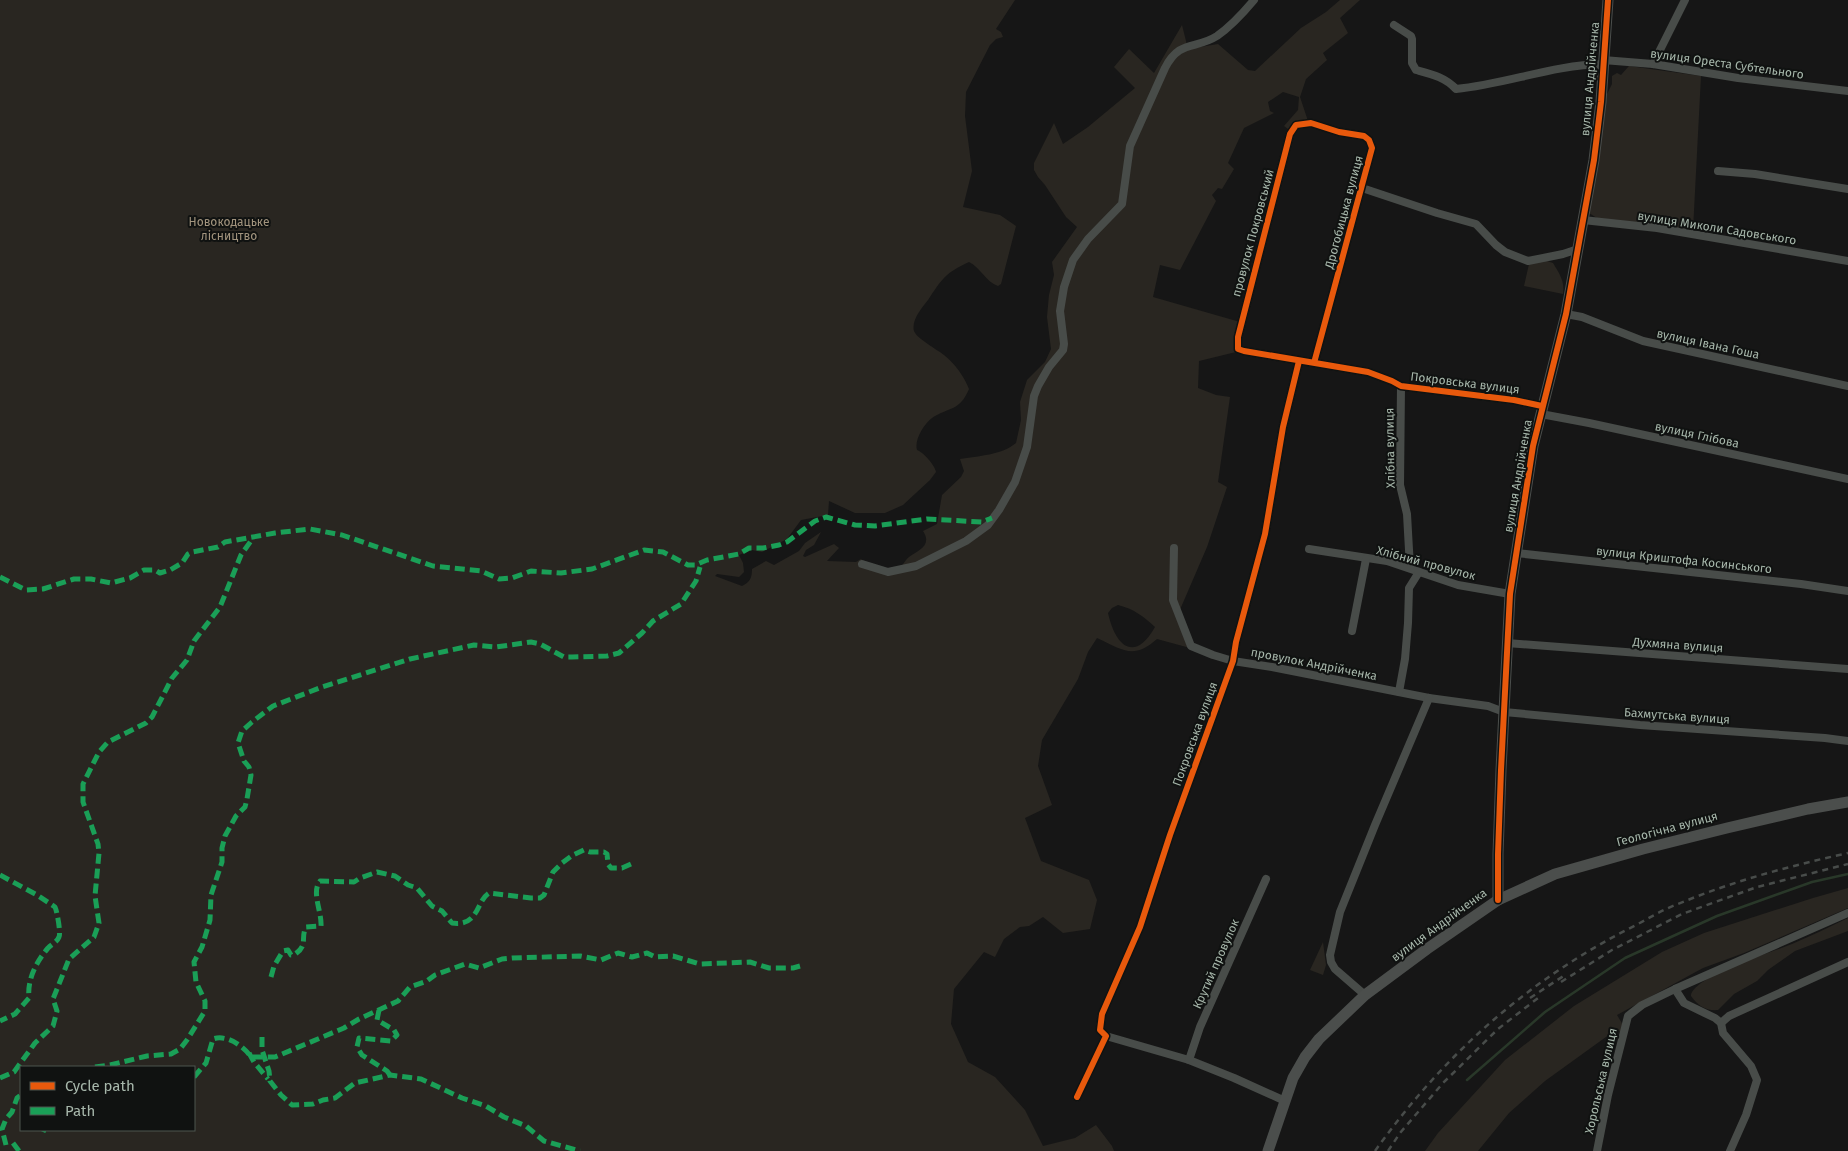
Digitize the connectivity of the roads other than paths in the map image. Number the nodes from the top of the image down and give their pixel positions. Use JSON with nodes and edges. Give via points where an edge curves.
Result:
{"nodes":[{"id":1,"x":1254,"y":0,"type":"edge"},
{"id":2,"x":1608,"y":0,"type":"edge"},
{"id":3,"x":1685,"y":0,"type":"edge"},
{"id":4,"x":1394,"y":25,"type":"dead end"},
{"id":5,"x":1603,"y":62,"type":"junction"},
{"id":6,"x":1653,"y":64,"type":"junction"},
{"id":7,"x":1848,"y":91,"type":"edge"},
{"id":8,"x":1296,"y":125,"type":"joint"},
{"id":9,"x":1718,"y":171,"type":"dead end"},
{"id":10,"x":1362,"y":188,"type":"junction"},
{"id":11,"x":1848,"y":188,"type":"edge"},
{"id":12,"x":1582,"y":220,"type":"junction"},
{"id":13,"x":1578,"y":248,"type":"junction"},
{"id":14,"x":1848,"y":260,"type":"edge"},
{"id":15,"x":1566,"y":314,"type":"junction"},
{"id":16,"x":1238,"y":349,"type":"joint"},
{"id":17,"x":1299,"y":361,"type":"junction"},
{"id":18,"x":1314,"y":363,"type":"junction"},
{"id":19,"x":1401,"y":386,"type":"junction"},
{"id":20,"x":1848,"y":386,"type":"edge"},
{"id":21,"x":1541,"y":410,"type":"junction"},
{"id":22,"x":1848,"y":479,"type":"edge"},
{"id":23,"x":1174,"y":548,"type":"dead end"},
{"id":24,"x":1309,"y":549,"type":"dead end"},
{"id":25,"x":1516,"y":553,"type":"junction"},
{"id":26,"x":1366,"y":558,"type":"junction"},
{"id":27,"x":862,"y":564,"type":"dead end"},
{"id":28,"x":1410,"y":568,"type":"junction"},
{"id":29,"x":1419,"y":572,"type":"junction"},
{"id":30,"x":1848,"y":591,"type":"edge"},
{"id":31,"x":1510,"y":594,"type":"junction"},
{"id":32,"x":1352,"y":631,"type":"dead end"},
{"id":33,"x":1507,"y":644,"type":"junction"},
{"id":34,"x":1233,"y":661,"type":"junction"},
{"id":35,"x":1848,"y":669,"type":"edge"},
{"id":36,"x":1399,"y":692,"type":"junction"},
{"id":37,"x":1429,"y":698,"type":"junction"},
{"id":38,"x":1504,"y":712,"type":"junction"},
{"id":39,"x":1848,"y":741,"type":"edge"},
{"id":40,"x":1848,"y":802,"type":"edge"},
{"id":41,"x":1266,"y":878,"type":"dead end"},
{"id":42,"x":1498,"y":900,"type":"junction"},
{"id":43,"x":1848,"y":913,"type":"edge"},
{"id":44,"x":1848,"y":962,"type":"edge"},
{"id":45,"x":1674,"y":989,"type":"junction"},
{"id":46,"x":1365,"y":995,"type":"junction"},
{"id":47,"x":1721,"y":1023,"type":"junction"},
{"id":48,"x":1106,"y":1036,"type":"junction"},
{"id":49,"x":1190,"y":1060,"type":"junction"},
{"id":50,"x":1077,"y":1098,"type":"dead end"},
{"id":51,"x":1285,"y":1101,"type":"junction"},
{"id":52,"x":1268,"y":1151,"type":"edge"},
{"id":53,"x":1597,"y":1151,"type":"edge"},
{"id":54,"x":1730,"y":1151,"type":"edge"}],
"edges":[{"from":1,"to":27,"type":"street","via":[[1220,34],[1180,48],[1168,63],[1130,146],[1122,204],[1088,239],[1073,260],[1060,311],[1063,350],[1038,386],[1027,447],[1015,482],[999,510],[988,525],[972,537],[916,566],[888,572]]},
{"from":2,"to":5,"type":"street","name":"вулиця Андрійченка"},
{"from":3,"to":6,"type":"street"},
{"from":4,"to":5,"type":"street","name":"вулиця Ореста Субтельного","via":[[1411,36],[1412,63],[1416,70],[1436,75],[1456,89]]},
{"from":5,"to":6,"type":"street","name":"вулиця Ореста Субтельного"},
{"from":5,"to":12,"type":"street","name":"вулиця Андрійченка","via":[[1594,160]]},
{"from":6,"to":7,"type":"street","name":"вулиця Ореста Субтельного"},
{"from":8,"to":10,"type":"street","name":"Дрогобицька вулиця","via":[[1311,123],[1369,140],[1372,148]]},
{"from":8,"to":16,"type":"street","name":"провулок Покровський","via":[[1290,134],[1238,337]]},
{"from":9,"to":11,"type":"street"},
{"from":10,"to":13,"type":"street","via":[[1476,224],[1505,252],[1528,261]]},
{"from":10,"to":18,"type":"street","name":"Дрогобицька вулиця"},
{"from":12,"to":13,"type":"street","name":"вулиця Андрійченка"},
{"from":12,"to":14,"type":"street","name":"вулиця Миколи Садовського","via":[[1657,228]]},
{"from":13,"to":15,"type":"street","name":"вулиця Андрійченка"},
{"from":15,"to":20,"type":"street","name":"вулиця Івана Гоша","via":[[1643,341]]},
{"from":15,"to":21,"type":"street","name":"вулиця Андрійченка"},
{"from":16,"to":17,"type":"street","name":"Покровська вулиця"},
{"from":17,"to":18,"type":"street","name":"Покровська вулиця"},
{"from":17,"to":34,"type":"street","name":"Покровська вулиця","via":[[1283,427],[1265,534]]},
{"from":18,"to":19,"type":"street","name":"Покровська вулиця","via":[[1368,372]]},
{"from":19,"to":21,"type":"street","name":"Покровська вулиця","via":[[1505,399]]},
{"from":19,"to":28,"type":"street","name":"Хлібна вулиця","via":[[1400,486],[1407,514]]},
{"from":21,"to":22,"type":"street","name":"вулиця Глібова"},
{"from":21,"to":25,"type":"street","name":"вулиця Андрійченка"},
{"from":23,"to":34,"type":"street","name":"провулок Андрійченка","via":[[1173,600],[1191,646]]},
{"from":24,"to":26,"type":"street","name":"Хлібний провулок"},
{"from":25,"to":30,"type":"street","name":"вулиця Криштофа Косинського"},
{"from":25,"to":31,"type":"street","name":"вулиця Андрійченка"},
{"from":26,"to":28,"type":"street","name":"Хлібний провулок"},
{"from":26,"to":32,"type":"street","name":"Хлібний провулок"},
{"from":28,"to":29,"type":"street","name":"Хлібний провулок"},
{"from":29,"to":31,"type":"street","name":"Хлібний провулок","via":[[1458,585]]},
{"from":29,"to":36,"type":"street","via":[[1409,588],[1406,650]]},
{"from":31,"to":33,"type":"street","name":"вулиця Андрійченка"},
{"from":33,"to":35,"type":"street","name":"Духмяна вулиця"},
{"from":33,"to":38,"type":"street","name":"вулиця Андрійченка"},
{"from":34,"to":36,"type":"street","name":"провулок Андрійченка"},
{"from":34,"to":48,"type":"street","name":"Покровська вулиця","via":[[1135,940],[1102,1014],[1100,1030]]},
{"from":36,"to":37,"type":"street","name":"провулок Андрійченка"},
{"from":37,"to":38,"type":"street","name":"провулок Андрійченка","via":[[1488,706]]},
{"from":37,"to":46,"type":"street","via":[[1340,912],[1330,954],[1335,970]]},
{"from":38,"to":39,"type":"street","name":"Бахмутська вулиця"},
{"from":38,"to":42,"type":"street","name":"вулиця Андрійченка"},
{"from":40,"to":42,"type":"street","name":"Геологічна вулиця","via":[[1727,828],[1555,874]]},
{"from":41,"to":49,"type":"street","name":"Крутий провулок","via":[[1200,1027]]},
{"from":42,"to":46,"type":"street","name":"вулиця Андрійченка"},
{"from":43,"to":45,"type":"street"},
{"from":44,"to":47,"type":"street","via":[[1729,1016]]},
{"from":45,"to":47,"type":"street","via":[[1684,1003]]},
{"from":45,"to":53,"type":"street","name":"Хорольська вулиця","via":[[1628,1016]]},
{"from":46,"to":51,"type":"street","name":"вулиця Андрійченка","via":[[1318,1039],[1293,1078]]},
{"from":47,"to":54,"type":"street","via":[[1723,1033],[1751,1066],[1758,1080]]},
{"from":48,"to":49,"type":"street"},
{"from":48,"to":50,"type":"street"},
{"from":49,"to":51,"type":"street"},
{"from":51,"to":52,"type":"street","name":"вулиця Андрійченка"}]}
